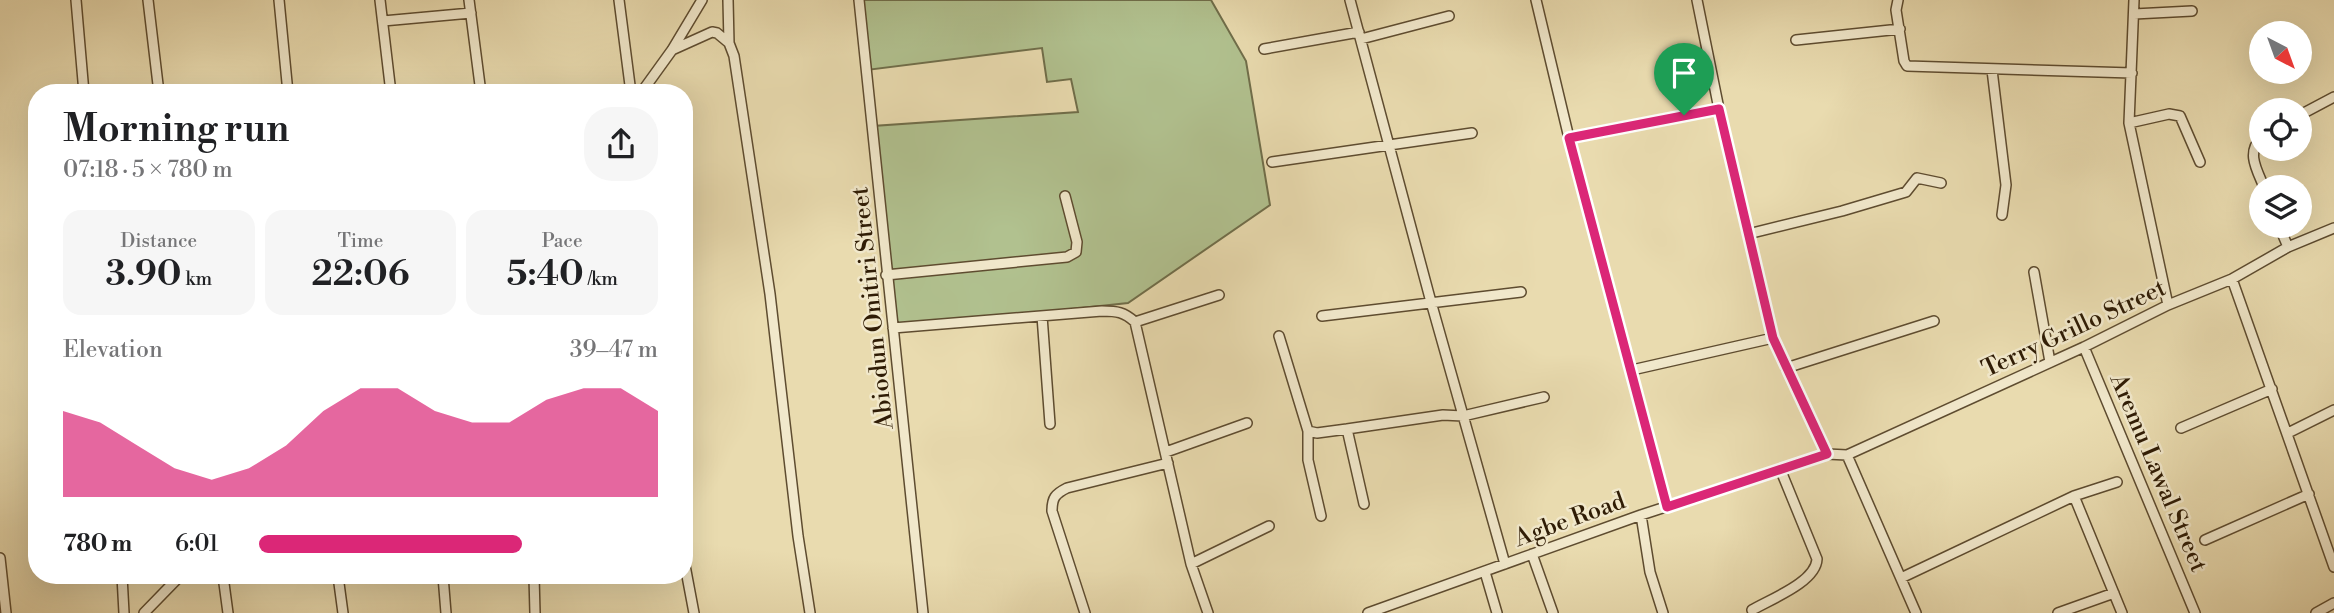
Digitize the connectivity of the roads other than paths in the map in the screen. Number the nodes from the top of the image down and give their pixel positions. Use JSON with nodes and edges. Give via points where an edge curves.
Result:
{"nodes":[{"id":1,"x":76,"y":0,"type":"edge"},
{"id":2,"x":148,"y":0,"type":"edge"},
{"id":3,"x":279,"y":0,"type":"edge"},
{"id":4,"x":380,"y":0,"type":"edge"},
{"id":5,"x":469,"y":0,"type":"edge"},
{"id":6,"x":619,"y":0,"type":"edge"},
{"id":7,"x":702,"y":0,"type":"edge"},
{"id":8,"x":728,"y":0,"type":"edge"},
{"id":9,"x":859,"y":0,"type":"edge"},
{"id":10,"x":1350,"y":0,"type":"edge"},
{"id":11,"x":1536,"y":0,"type":"edge"},
{"id":12,"x":1697,"y":0,"type":"edge"},
{"id":13,"x":1898,"y":0,"type":"edge"},
{"id":14,"x":2134,"y":0,"type":"edge"},
{"id":15,"x":2192,"y":11,"type":"dead end"},
{"id":16,"x":471,"y":13,"type":"junction"},
{"id":17,"x":2134,"y":14,"type":"junction"},
{"id":18,"x":1449,"y":16,"type":"dead end"},
{"id":19,"x":383,"y":21,"type":"junction"},
{"id":20,"x":1900,"y":29,"type":"junction"},
{"id":21,"x":1360,"y":35,"type":"junction"},
{"id":22,"x":1796,"y":40,"type":"dead end"},
{"id":23,"x":729,"y":43,"type":"junction"},
{"id":24,"x":1264,"y":49,"type":"dead end"},
{"id":25,"x":672,"y":50,"type":"junction"},
{"id":26,"x":1992,"y":70,"type":"junction"},
{"id":27,"x":2132,"y":73,"type":"junction"},
{"id":28,"x":82,"y":84,"type":"edge"},
{"id":29,"x":158,"y":84,"type":"edge"},
{"id":30,"x":287,"y":84,"type":"edge"},
{"id":31,"x":390,"y":84,"type":"edge"},
{"id":32,"x":480,"y":84,"type":"edge"},
{"id":33,"x":630,"y":84,"type":"edge"},
{"id":34,"x":647,"y":84,"type":"edge"},
{"id":35,"x":2334,"y":97,"type":"edge"},
{"id":36,"x":1719,"y":109,"type":"junction"},
{"id":37,"x":2312,"y":109,"type":"edge"},
{"id":38,"x":2129,"y":123,"type":"junction"},
{"id":39,"x":1472,"y":133,"type":"dead end"},
{"id":40,"x":1569,"y":138,"type":"junction"},
{"id":41,"x":1389,"y":144,"type":"junction"},
{"id":42,"x":1272,"y":162,"type":"dead end"},
{"id":43,"x":2200,"y":162,"type":"dead end"},
{"id":44,"x":1941,"y":183,"type":"dead end"},
{"id":45,"x":1065,"y":195,"type":"dead end"},
{"id":46,"x":2002,"y":215,"type":"dead end"},
{"id":47,"x":2334,"y":228,"type":"edge"},
{"id":48,"x":1748,"y":234,"type":"junction"},
{"id":49,"x":2284,"y":238,"type":"edge"},
{"id":50,"x":2288,"y":247,"type":"junction"},
{"id":51,"x":2034,"y":272,"type":"dead end"},
{"id":52,"x":886,"y":275,"type":"junction"},
{"id":53,"x":2232,"y":279,"type":"junction"},
{"id":54,"x":1521,"y":292,"type":"dead end"},
{"id":55,"x":1219,"y":295,"type":"dead end"},
{"id":56,"x":1431,"y":302,"type":"junction"},
{"id":57,"x":2168,"y":305,"type":"junction"},
{"id":58,"x":1042,"y":316,"type":"junction"},
{"id":59,"x":1322,"y":316,"type":"dead end"},
{"id":60,"x":1135,"y":321,"type":"junction"},
{"id":61,"x":1934,"y":321,"type":"dead end"},
{"id":62,"x":892,"y":328,"type":"junction"},
{"id":63,"x":1279,"y":336,"type":"dead end"},
{"id":64,"x":1773,"y":338,"type":"junction"},
{"id":65,"x":2084,"y":347,"type":"junction"},
{"id":66,"x":2050,"y":362,"type":"junction"},
{"id":67,"x":1786,"y":368,"type":"junction"},
{"id":68,"x":1632,"y":370,"type":"junction"},
{"id":69,"x":2272,"y":389,"type":"junction"},
{"id":70,"x":1544,"y":397,"type":"dead end"},
{"id":71,"x":2334,"y":410,"type":"edge"},
{"id":72,"x":1463,"y":416,"type":"junction"},
{"id":73,"x":1247,"y":423,"type":"dead end"},
{"id":74,"x":1051,"y":424,"type":"dead end"},
{"id":75,"x":2181,"y":428,"type":"dead end"},
{"id":76,"x":1347,"y":429,"type":"junction"},
{"id":77,"x":1308,"y":430,"type":"junction"},
{"id":78,"x":2288,"y":433,"type":"junction"},
{"id":79,"x":1166,"y":452,"type":"junction"},
{"id":80,"x":1827,"y":454,"type":"junction"},
{"id":81,"x":1847,"y":455,"type":"junction"},
{"id":82,"x":1168,"y":463,"type":"junction"},
{"id":83,"x":1781,"y":471,"type":"junction"},
{"id":84,"x":2117,"y":482,"type":"dead end"},
{"id":85,"x":2309,"y":494,"type":"junction"},
{"id":86,"x":2074,"y":496,"type":"junction"},
{"id":87,"x":1364,"y":504,"type":"dead end"},
{"id":88,"x":1667,"y":507,"type":"junction"},
{"id":89,"x":1641,"y":515,"type":"junction"},
{"id":90,"x":1321,"y":516,"type":"dead end"},
{"id":91,"x":1269,"y":526,"type":"dead end"},
{"id":92,"x":2205,"y":540,"type":"dead end"},
{"id":93,"x":1532,"y":554,"type":"junction"},
{"id":94,"x":0,"y":558,"type":"edge"},
{"id":95,"x":1191,"y":564,"type":"junction"},
{"id":96,"x":1505,"y":564,"type":"junction"},
{"id":97,"x":2334,"y":567,"type":"edge"},
{"id":98,"x":1485,"y":572,"type":"junction"},
{"id":99,"x":1901,"y":578,"type":"junction"},
{"id":100,"x":122,"y":584,"type":"edge"},
{"id":101,"x":172,"y":584,"type":"edge"},
{"id":102,"x":224,"y":584,"type":"edge"},
{"id":103,"x":339,"y":584,"type":"edge"},
{"id":104,"x":444,"y":584,"type":"edge"},
{"id":105,"x":534,"y":584,"type":"edge"},
{"id":106,"x":689,"y":584,"type":"edge"},
{"id":107,"x":2114,"y":593,"type":"junction"},
{"id":108,"x":2334,"y":603,"type":"edge"},
{"id":109,"x":1752,"y":610,"type":"dead end"},
{"id":110,"x":1374,"y":612,"type":"edge"},
{"id":111,"x":6,"y":613,"type":"edge"},
{"id":112,"x":124,"y":613,"type":"edge"},
{"id":113,"x":144,"y":613,"type":"edge"},
{"id":114,"x":228,"y":613,"type":"edge"},
{"id":115,"x":343,"y":613,"type":"edge"},
{"id":116,"x":446,"y":613,"type":"edge"},
{"id":117,"x":536,"y":613,"type":"edge"},
{"id":118,"x":694,"y":613,"type":"edge"},
{"id":119,"x":810,"y":613,"type":"edge"},
{"id":120,"x":923,"y":613,"type":"edge"},
{"id":121,"x":1084,"y":613,"type":"edge"},
{"id":122,"x":1208,"y":613,"type":"edge"},
{"id":123,"x":1497,"y":613,"type":"edge"},
{"id":124,"x":1553,"y":613,"type":"edge"},
{"id":125,"x":1663,"y":613,"type":"edge"},
{"id":126,"x":1916,"y":613,"type":"edge"},
{"id":127,"x":2058,"y":613,"type":"edge"},
{"id":128,"x":2122,"y":613,"type":"edge"},
{"id":129,"x":2196,"y":613,"type":"edge"},
{"id":130,"x":2316,"y":613,"type":"edge"}],
"edges":[{"from":1,"to":28,"type":"street"},
{"from":2,"to":29,"type":"street"},
{"from":3,"to":30,"type":"street"},
{"from":4,"to":19,"type":"street"},
{"from":5,"to":16,"type":"street"},
{"from":6,"to":33,"type":"street"},
{"from":7,"to":25,"type":"street"},
{"from":8,"to":23,"type":"street"},
{"from":9,"to":52,"type":"street","name":"Abiodun Onitiri Street"},
{"from":10,"to":21,"type":"street"},
{"from":11,"to":40,"type":"street"},
{"from":12,"to":36,"type":"street"},
{"from":13,"to":20,"type":"street"},
{"from":14,"to":17,"type":"street"},
{"from":15,"to":17,"type":"street"},
{"from":16,"to":19,"type":"street"},
{"from":16,"to":32,"type":"street"},
{"from":17,"to":27,"type":"street"},
{"from":18,"to":21,"type":"street"},
{"from":19,"to":31,"type":"street"},
{"from":20,"to":22,"type":"street"},
{"from":20,"to":26,"type":"street","via":[[1907,66]]},
{"from":21,"to":24,"type":"street"},
{"from":21,"to":41,"type":"street"},
{"from":23,"to":25,"type":"street","via":[[712,33]]},
{"from":23,"to":119,"type":"street","via":[[770,294]]},
{"from":25,"to":34,"type":"street"},
{"from":26,"to":27,"type":"street"},
{"from":26,"to":46,"type":"street","via":[[2006,185]]},
{"from":27,"to":38,"type":"street"},
{"from":35,"to":37,"type":"street"},
{"from":36,"to":40,"type":"street"},
{"from":36,"to":48,"type":"street"},
{"from":38,"to":43,"type":"street","via":[[2180,116]]},
{"from":38,"to":57,"type":"street"},
{"from":39,"to":41,"type":"street"},
{"from":40,"to":68,"type":"street"},
{"from":41,"to":42,"type":"street"},
{"from":41,"to":56,"type":"street"},
{"from":44,"to":48,"type":"street","via":[[1917,178],[1906,192]]},
{"from":45,"to":52,"type":"street","via":[[1077,242],[1076,252],[1067,257]]},
{"from":47,"to":50,"type":"street","name":"Terry Grillo Street"},
{"from":48,"to":64,"type":"street"},
{"from":49,"to":50,"type":"street"},
{"from":50,"to":53,"type":"street","name":"Terry Grillo Street"},
{"from":51,"to":66,"type":"street"},
{"from":52,"to":62,"type":"street","name":"Abiodun Onitiri Street"},
{"from":53,"to":57,"type":"street","name":"Terry Grillo Street"},
{"from":53,"to":69,"type":"street"},
{"from":54,"to":56,"type":"street"},
{"from":55,"to":60,"type":"street"},
{"from":56,"to":59,"type":"street"},
{"from":56,"to":72,"type":"street"},
{"from":57,"to":65,"type":"street","name":"Terry Grillo Street"},
{"from":58,"to":60,"type":"street","via":[[1116,311]]},
{"from":58,"to":62,"type":"street"},
{"from":58,"to":74,"type":"street"},
{"from":60,"to":79,"type":"street"},
{"from":61,"to":67,"type":"street"},
{"from":62,"to":120,"type":"street","name":"Abiodun Onitiri Street"},
{"from":63,"to":77,"type":"street"},
{"from":64,"to":67,"type":"street"},
{"from":64,"to":68,"type":"street"},
{"from":65,"to":66,"type":"street","name":"Terry Grillo Street"},
{"from":65,"to":129,"type":"street","name":"Aremu Lawal Street"},
{"from":66,"to":81,"type":"street","name":"Terry Grillo Street"},
{"from":67,"to":80,"type":"street"},
{"from":68,"to":88,"type":"street"},
{"from":69,"to":75,"type":"street"},
{"from":69,"to":78,"type":"street"},
{"from":70,"to":72,"type":"street"},
{"from":71,"to":78,"type":"street"},
{"from":72,"to":76,"type":"street"},
{"from":72,"to":96,"type":"street"},
{"from":73,"to":79,"type":"street"},
{"from":76,"to":77,"type":"street"},
{"from":76,"to":87,"type":"street"},
{"from":77,"to":90,"type":"street","via":[[1308,460]]},
{"from":78,"to":85,"type":"street"},
{"from":79,"to":82,"type":"street"},
{"from":80,"to":81,"type":"street","name":"Terry Grillo Street"},
{"from":80,"to":83,"type":"street","name":"Agbe Road"},
{"from":81,"to":99,"type":"street"},
{"from":82,"to":95,"type":"street"},
{"from":82,"to":121,"type":"street","via":[[1067,488],[1052,499]]},
{"from":83,"to":88,"type":"street","name":"Agbe Road"},
{"from":83,"to":109,"type":"street","via":[[1817,566],[1805,580]]},
{"from":84,"to":86,"type":"street"},
{"from":85,"to":92,"type":"street"},
{"from":85,"to":97,"type":"street"},
{"from":86,"to":99,"type":"street"},
{"from":86,"to":107,"type":"street"},
{"from":88,"to":89,"type":"street","name":"Agbe Road"},
{"from":89,"to":93,"type":"street","name":"Agbe Road"},
{"from":89,"to":125,"type":"street","via":[[1650,572]]},
{"from":91,"to":95,"type":"street"},
{"from":93,"to":96,"type":"street","name":"Agbe Road"},
{"from":93,"to":124,"type":"street"},
{"from":94,"to":111,"type":"street"},
{"from":95,"to":122,"type":"street"},
{"from":96,"to":98,"type":"street","name":"Agbe Road"},
{"from":98,"to":110,"type":"street","name":"Agbe Road"},
{"from":98,"to":123,"type":"street"},
{"from":99,"to":126,"type":"street"},
{"from":100,"to":112,"type":"street"},
{"from":101,"to":113,"type":"street"},
{"from":102,"to":114,"type":"street"},
{"from":103,"to":115,"type":"street"},
{"from":104,"to":116,"type":"street"},
{"from":105,"to":117,"type":"street"},
{"from":106,"to":118,"type":"street"},
{"from":107,"to":127,"type":"street"},
{"from":107,"to":128,"type":"street"},
{"from":108,"to":130,"type":"street"}]}
